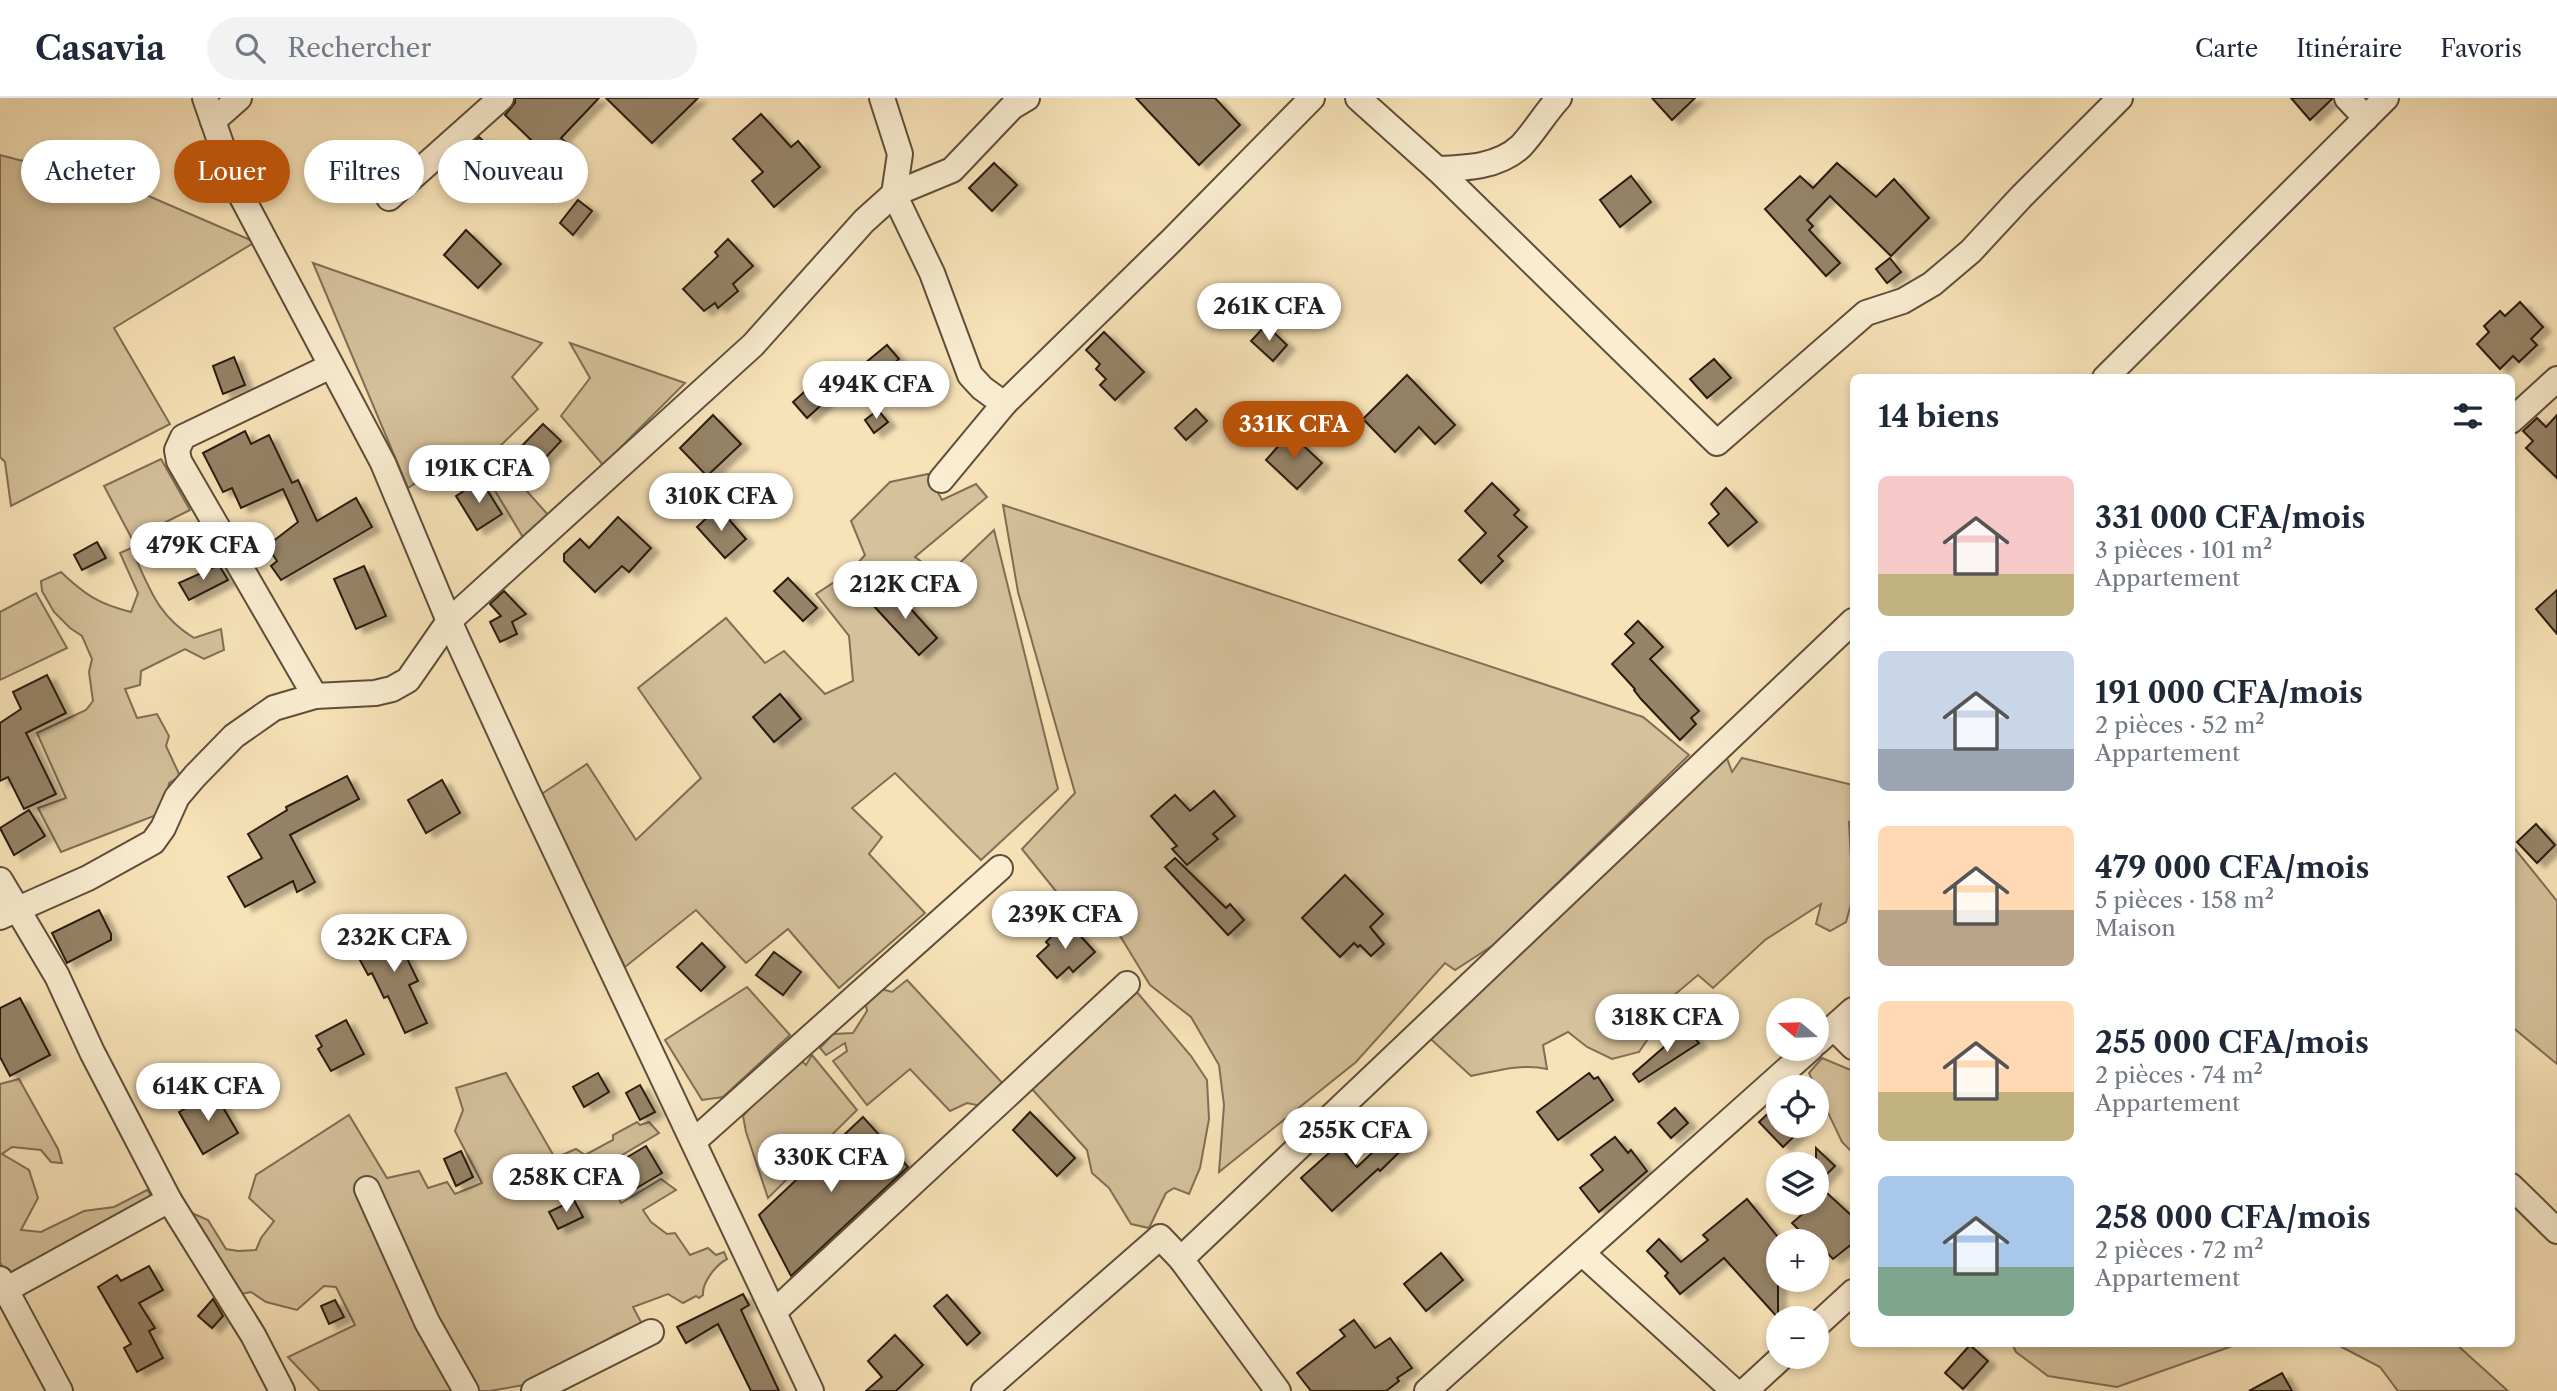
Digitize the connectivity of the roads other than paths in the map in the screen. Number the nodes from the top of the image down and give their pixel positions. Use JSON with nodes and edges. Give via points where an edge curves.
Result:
{"nodes":[{"id":1,"x":205,"y":98,"type":"edge"},
{"id":2,"x":239,"y":98,"type":"edge"},
{"id":3,"x":501,"y":98,"type":"edge"},
{"id":4,"x":882,"y":98,"type":"edge"},
{"id":5,"x":1027,"y":98,"type":"edge"},
{"id":6,"x":1312,"y":98,"type":"edge"},
{"id":7,"x":1358,"y":98,"type":"edge"},
{"id":8,"x":1559,"y":98,"type":"edge"},
{"id":9,"x":2120,"y":98,"type":"edge"},
{"id":10,"x":2347,"y":98,"type":"edge"},
{"id":11,"x":2386,"y":98,"type":"edge"},
{"id":12,"x":2366,"y":118,"type":"junction"},
{"id":13,"x":213,"y":121,"type":"junction"},
{"id":14,"x":424,"y":167,"type":"edge"},
{"id":15,"x":1437,"y":169,"type":"junction"},
{"id":16,"x":894,"y":194,"type":"junction"},
{"id":17,"x":331,"y":366,"type":"junction"},
{"id":18,"x":2109,"y":374,"type":"edge"},
{"id":19,"x":2557,"y":379,"type":"edge"},
{"id":20,"x":1004,"y":404,"type":"junction"},
{"id":21,"x":2515,"y":417,"type":"edge"},
{"id":22,"x":941,"y":480,"type":"dead end"},
{"id":23,"x":449,"y":621,"type":"junction"},
{"id":24,"x":1850,"y":624,"type":"edge"},
{"id":25,"x":315,"y":696,"type":"junction"},
{"id":26,"x":1000,"y":867,"type":"dead end"},
{"id":27,"x":0,"y":880,"type":"edge"},
{"id":28,"x":8,"y":912,"type":"edge"},
{"id":29,"x":1127,"y":984,"type":"dead end"},
{"id":30,"x":1850,"y":1013,"type":"edge"},
{"id":31,"x":1829,"y":1031,"type":"edge"},
{"id":32,"x":1829,"y":1037,"type":"edge"},
{"id":33,"x":1850,"y":1046,"type":"edge"},
{"id":34,"x":1796,"y":1061,"type":"edge"},
{"id":35,"x":694,"y":1141,"type":"junction"},
{"id":36,"x":367,"y":1189,"type":"dead end"},
{"id":37,"x":2515,"y":1190,"type":"edge"},
{"id":38,"x":169,"y":1200,"type":"junction"},
{"id":39,"x":2557,"y":1231,"type":"edge"},
{"id":40,"x":1582,"y":1253,"type":"junction"},
{"id":41,"x":1181,"y":1259,"type":"junction"},
{"id":42,"x":2,"y":1287,"type":"edge"},
{"id":43,"x":1850,"y":1295,"type":"edge"},
{"id":44,"x":775,"y":1311,"type":"junction"},
{"id":45,"x":1829,"y":1314,"type":"edge"},
{"id":46,"x":651,"y":1332,"type":"dead end"},
{"id":47,"x":1769,"y":1369,"type":"edge"},
{"id":48,"x":60,"y":1391,"type":"edge"},
{"id":49,"x":282,"y":1391,"type":"edge"},
{"id":50,"x":466,"y":1391,"type":"edge"},
{"id":51,"x":534,"y":1391,"type":"edge"},
{"id":52,"x":811,"y":1391,"type":"edge"},
{"id":53,"x":984,"y":1391,"type":"edge"},
{"id":54,"x":1278,"y":1391,"type":"edge"},
{"id":55,"x":1427,"y":1391,"type":"edge"},
{"id":56,"x":1734,"y":1391,"type":"edge"},
{"id":57,"x":1745,"y":1391,"type":"edge"}],
"edges":[{"from":1,"to":13,"type":"street"},
{"from":2,"to":13,"type":"street"},
{"from":3,"to":14,"type":"street"},
{"from":4,"to":16,"type":"street","via":[[900,154]]},
{"from":5,"to":16,"type":"street","via":[[1012,107],[952,170]]},
{"from":6,"to":20,"type":"street"},
{"from":7,"to":15,"type":"street"},
{"from":8,"to":15,"type":"street","via":[[1505,158],[1473,168]]},
{"from":9,"to":15,"type":"street","via":[[1971,251],[1923,289],[1866,313],[1717,443]]},
{"from":10,"to":12,"type":"street"},
{"from":11,"to":12,"type":"street"},
{"from":12,"to":18,"type":"street"},
{"from":13,"to":17,"type":"street","via":[[235,184]]},
{"from":16,"to":20,"type":"street","via":[[932,273],[970,375]]},
{"from":16,"to":23,"type":"street","via":[[753,345]]},
{"from":17,"to":23,"type":"street","via":[[383,463]]},
{"from":17,"to":25,"type":"street","via":[[183,437],[177,450],[179,461]]},
{"from":19,"to":21,"type":"street"},
{"from":20,"to":22,"type":"street"},
{"from":23,"to":25,"type":"street","via":[[408,680],[392,690]]},
{"from":23,"to":35,"type":"street"},
{"from":24,"to":41,"type":"street"},
{"from":25,"to":28,"type":"street","via":[[274,708],[234,736],[177,797],[153,842],[88,878]]},
{"from":26,"to":35,"type":"street"},
{"from":27,"to":28,"type":"street"},
{"from":28,"to":38,"type":"street","via":[[57,975]]},
{"from":29,"to":44,"type":"street"},
{"from":30,"to":31,"type":"street"},
{"from":32,"to":33,"type":"street"},
{"from":34,"to":40,"type":"street"},
{"from":35,"to":44,"type":"street"},
{"from":36,"to":50,"type":"street","via":[[426,1322]]},
{"from":37,"to":39,"type":"street"},
{"from":38,"to":42,"type":"street"},
{"from":38,"to":49,"type":"street","via":[[253,1335]]},
{"from":40,"to":55,"type":"street"},
{"from":40,"to":56,"type":"street"},
{"from":41,"to":53,"type":"street","via":[[1160,1237]]},
{"from":41,"to":54,"type":"street"},
{"from":42,"to":48,"type":"street"},
{"from":43,"to":45,"type":"street"},
{"from":44,"to":52,"type":"street"},
{"from":46,"to":51,"type":"street"},
{"from":47,"to":57,"type":"street"}]}
